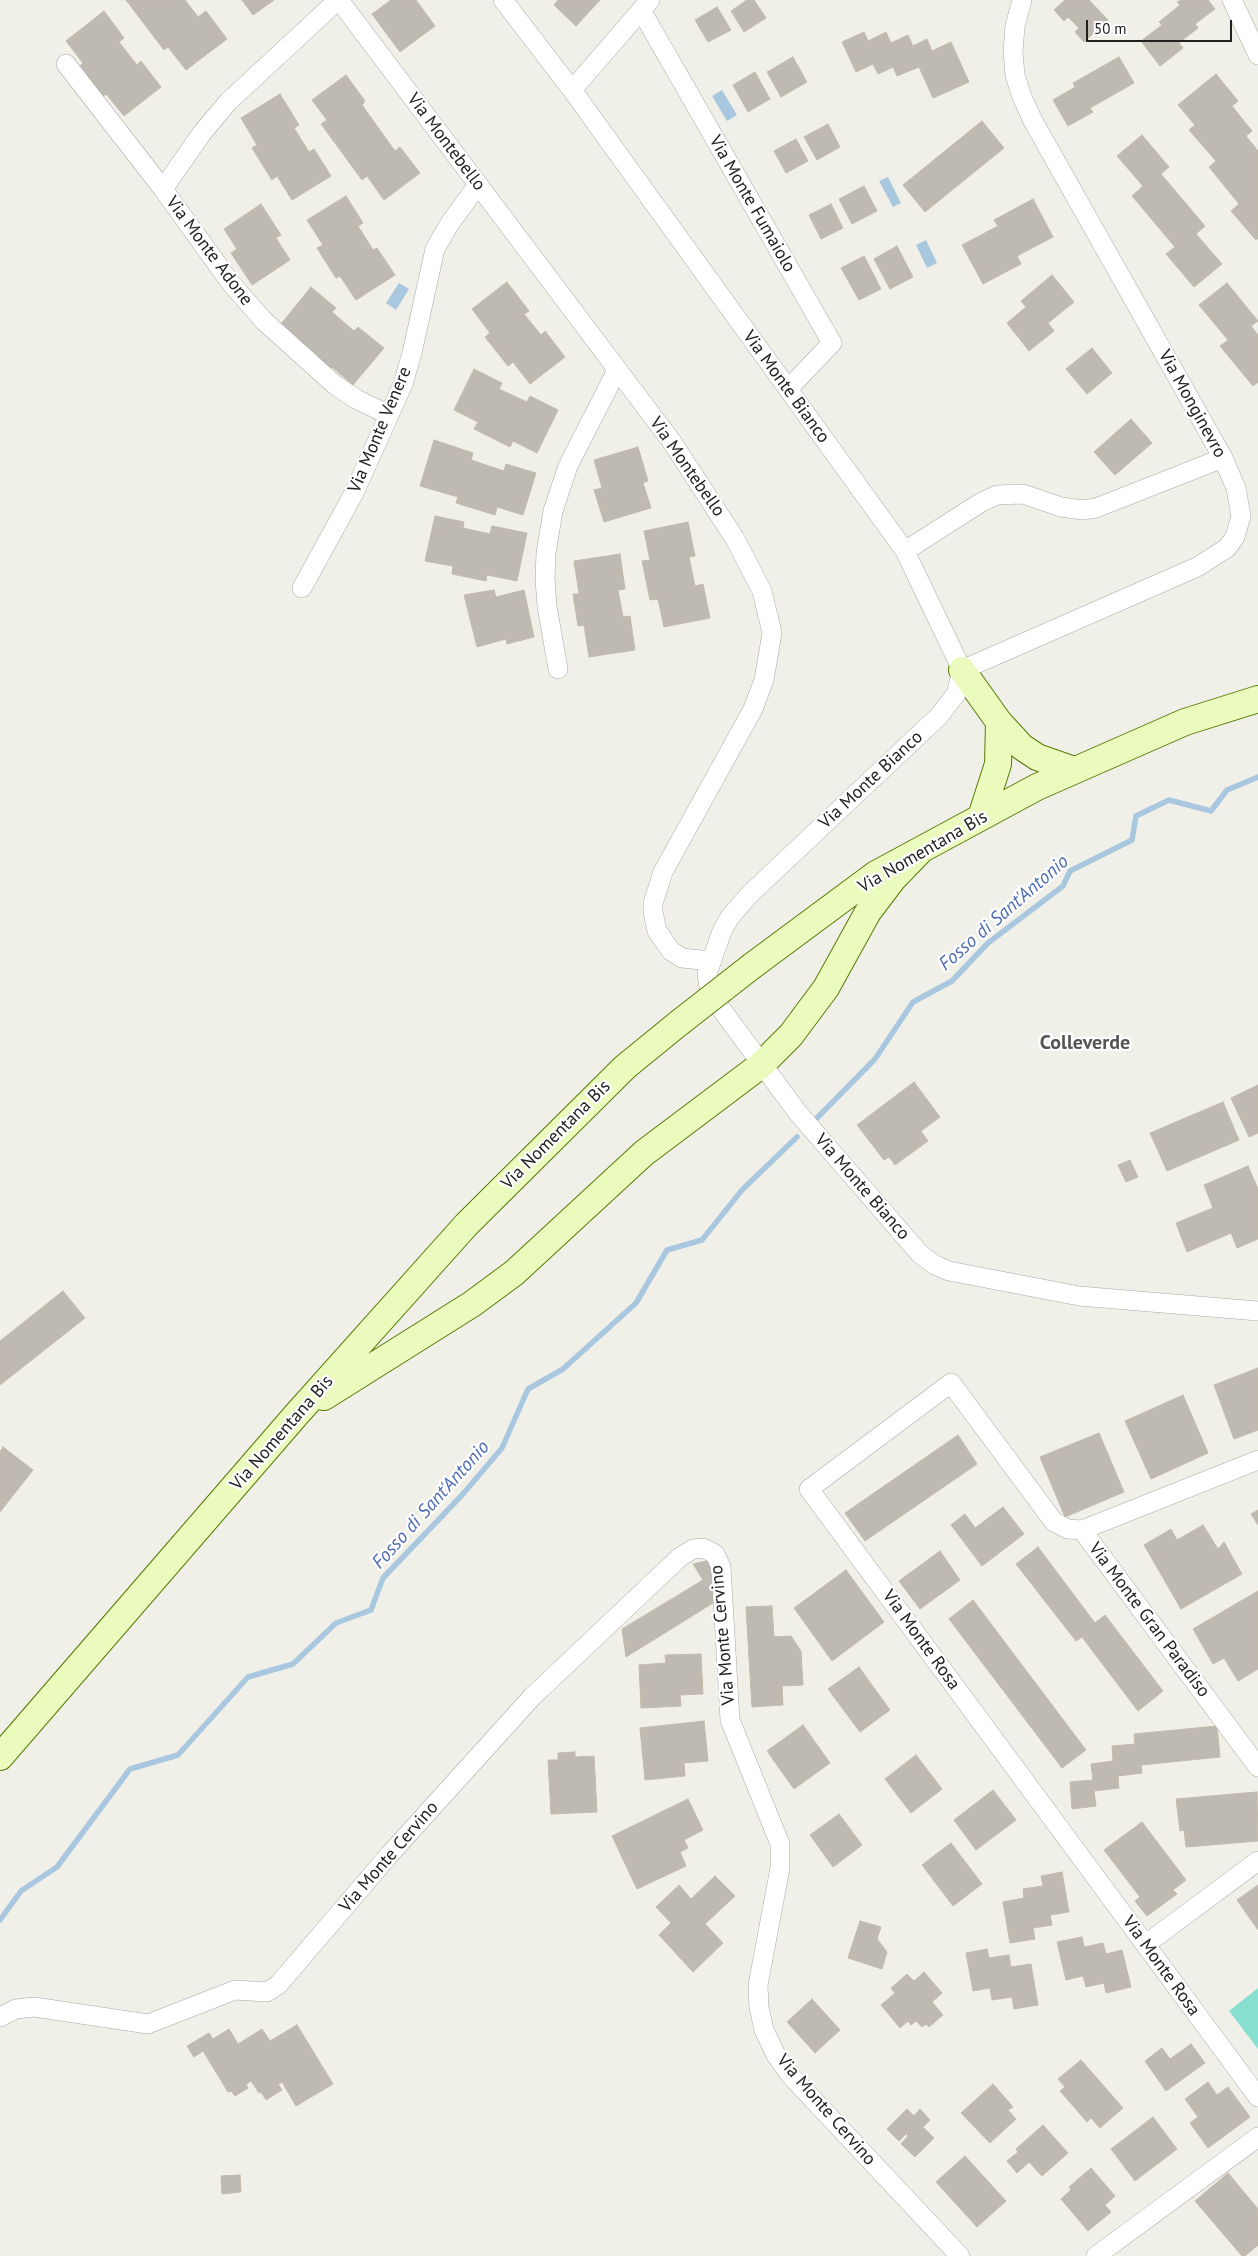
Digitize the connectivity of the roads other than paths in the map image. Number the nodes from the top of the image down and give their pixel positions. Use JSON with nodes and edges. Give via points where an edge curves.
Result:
{"nodes":[{"id":1,"x":338,"y":0,"type":"edge"},
{"id":2,"x":503,"y":0,"type":"edge"},
{"id":3,"x":1022,"y":0,"type":"edge"},
{"id":4,"x":1232,"y":0,"type":"edge"},
{"id":5,"x":646,"y":5,"type":"edge"},
{"id":6,"x":1258,"y":55,"type":"edge"},
{"id":7,"x":66,"y":64,"type":"dead end"},
{"id":8,"x":572,"y":90,"type":"junction"},
{"id":9,"x":478,"y":185,"type":"junction"},
{"id":10,"x":163,"y":189,"type":"junction"},
{"id":11,"x":617,"y":370,"type":"junction"},
{"id":12,"x":788,"y":389,"type":"junction"},
{"id":13,"x":390,"y":415,"type":"junction"},
{"id":14,"x":1223,"y":458,"type":"junction"},
{"id":15,"x":905,"y":552,"type":"junction"},
{"id":16,"x":302,"y":588,"type":"dead end"},
{"id":17,"x":558,"y":669,"type":"dead end"},
{"id":18,"x":962,"y":670,"type":"junction"},
{"id":19,"x":1258,"y":699,"type":"edge"},
{"id":20,"x":999,"y":722,"type":"junction"},
{"id":21,"x":1074,"y":770,"type":"junction"},
{"id":22,"x":981,"y":818,"type":"junction"},
{"id":23,"x":921,"y":850,"type":"junction"},
{"id":24,"x":711,"y":961,"type":"junction"},
{"id":25,"x":761,"y":1065,"type":"junction"},
{"id":26,"x":1258,"y":1311,"type":"edge"},
{"id":27,"x":296,"y":1415,"type":"junction"},
{"id":28,"x":1258,"y":1460,"type":"edge"},
{"id":29,"x":1082,"y":1530,"type":"junction"},
{"id":30,"x":0,"y":1757,"type":"edge"},
{"id":31,"x":1258,"y":1767,"type":"edge"},
{"id":32,"x":1258,"y":1861,"type":"edge"},
{"id":33,"x":1146,"y":1944,"type":"junction"},
{"id":34,"x":0,"y":2017,"type":"edge"},
{"id":35,"x":1258,"y":2097,"type":"edge"},
{"id":36,"x":1258,"y":2137,"type":"edge"},
{"id":37,"x":960,"y":2256,"type":"edge"},
{"id":38,"x":1096,"y":2256,"type":"edge"}],
"edges":[{"from":1,"to":9,"type":"street","name":"Via Montebello"},
{"from":1,"to":10,"type":"street","name":"Via Monte Adone","via":[[228,102]]},
{"from":2,"to":8,"type":"street","name":"Via Monte Bianco"},
{"from":3,"to":14,"type":"street","name":"Via Monginevro","via":[[1013,52],[1015,75],[1027,110]]},
{"from":4,"to":6,"type":"street"},
{"from":5,"to":8,"type":"street"},
{"from":5,"to":12,"type":"street","name":"Via Monte Fumaiolo","via":[[832,343]]},
{"from":7,"to":10,"type":"street"},
{"from":8,"to":12,"type":"street","name":"Via Monte Bianco"},
{"from":9,"to":11,"type":"street","name":"Via Montebello"},
{"from":9,"to":13,"type":"street","name":"Via Monte Venere","via":[[435,249],[411,358]]},
{"from":10,"to":13,"type":"street","name":"Via Monte Adone","via":[[240,295],[277,334],[335,385]]},
{"from":11,"to":17,"type":"street","via":[[568,466],[553,511],[545,579]]},
{"from":11,"to":24,"type":"street","name":"Via Montebello","via":[[672,442],[732,533],[762,591],[771,620],[769,664],[754,709],[662,872],[655,896],[654,923],[665,944],[682,958]]},
{"from":12,"to":15,"type":"street","name":"Via Monte Bianco"},
{"from":13,"to":16,"type":"street","name":"Via Monte Venere","via":[[354,493]]},
{"from":14,"to":15,"type":"street","via":[[1096,508],[1068,510],[1023,494],[997,495]]},
{"from":14,"to":18,"type":"street","name":"Via Monginevro","via":[[1236,488],[1241,516],[1235,538],[1227,548],[1197,567]]},
{"from":15,"to":18,"type":"street","name":"Via Monte Bianco"},
{"from":18,"to":20,"type":"main road"},
{"from":18,"to":24,"type":"street","name":"Via Monte Bianco","via":[[956,694],[939,716],[750,894],[730,917]]},
{"from":19,"to":21,"type":"main road","name":"Via Nomentana Bis","via":[[1185,722]]},
{"from":20,"to":21,"type":"main road","via":[[1028,752]]},
{"from":20,"to":22,"type":"main road","via":[[998,764]]},
{"from":21,"to":22,"type":"main road","name":"Via Nomentana Bis"},
{"from":22,"to":23,"type":"main road","name":"Via Nomentana Bis"},
{"from":23,"to":25,"type":"main road","via":[[868,912],[826,988],[791,1036]]},
{"from":23,"to":27,"type":"main road","name":"Via Nomentana Bis","bridge":true,"via":[[876,874],[752,966],[625,1067],[466,1226]]},
{"from":24,"to":25,"type":"street","name":"Via Monte Bianco","via":[[707,974],[716,1002]]},
{"from":25,"to":26,"type":"street","name":"Via Monte Bianco","via":[[879,1208],[920,1254],[935,1265],[949,1271],[1079,1296]]},
{"from":25,"to":27,"type":"main road","via":[[657,1142],[500,1283]]},
{"from":27,"to":30,"type":"main road","name":"Via Nomentana Bis"},
{"from":28,"to":29,"type":"street","name":"Via Monte Gran Paradiso"},
{"from":29,"to":31,"type":"street","name":"Via Monte Gran Paradiso"},
{"from":29,"to":33,"type":"street","name":"Via Monte Rosa","via":[[1068,1529],[1054,1522],[951,1383],[809,1489]]},
{"from":32,"to":33,"type":"street"},
{"from":33,"to":35,"type":"street","name":"Via Monte Rosa"},
{"from":34,"to":37,"type":"street","name":"Via Monte Cervino","via":[[16,2009],[34,2007],[148,2024],[235,1990],[267,1992],[278,1984],[532,1697],[680,1557],[696,1548],[708,1549],[717,1557],[721,1567],[730,1720],[780,1844],[780,1868],[758,1985],[764,2030],[776,2055],[797,2082]]},
{"from":36,"to":38,"type":"street"}]}
